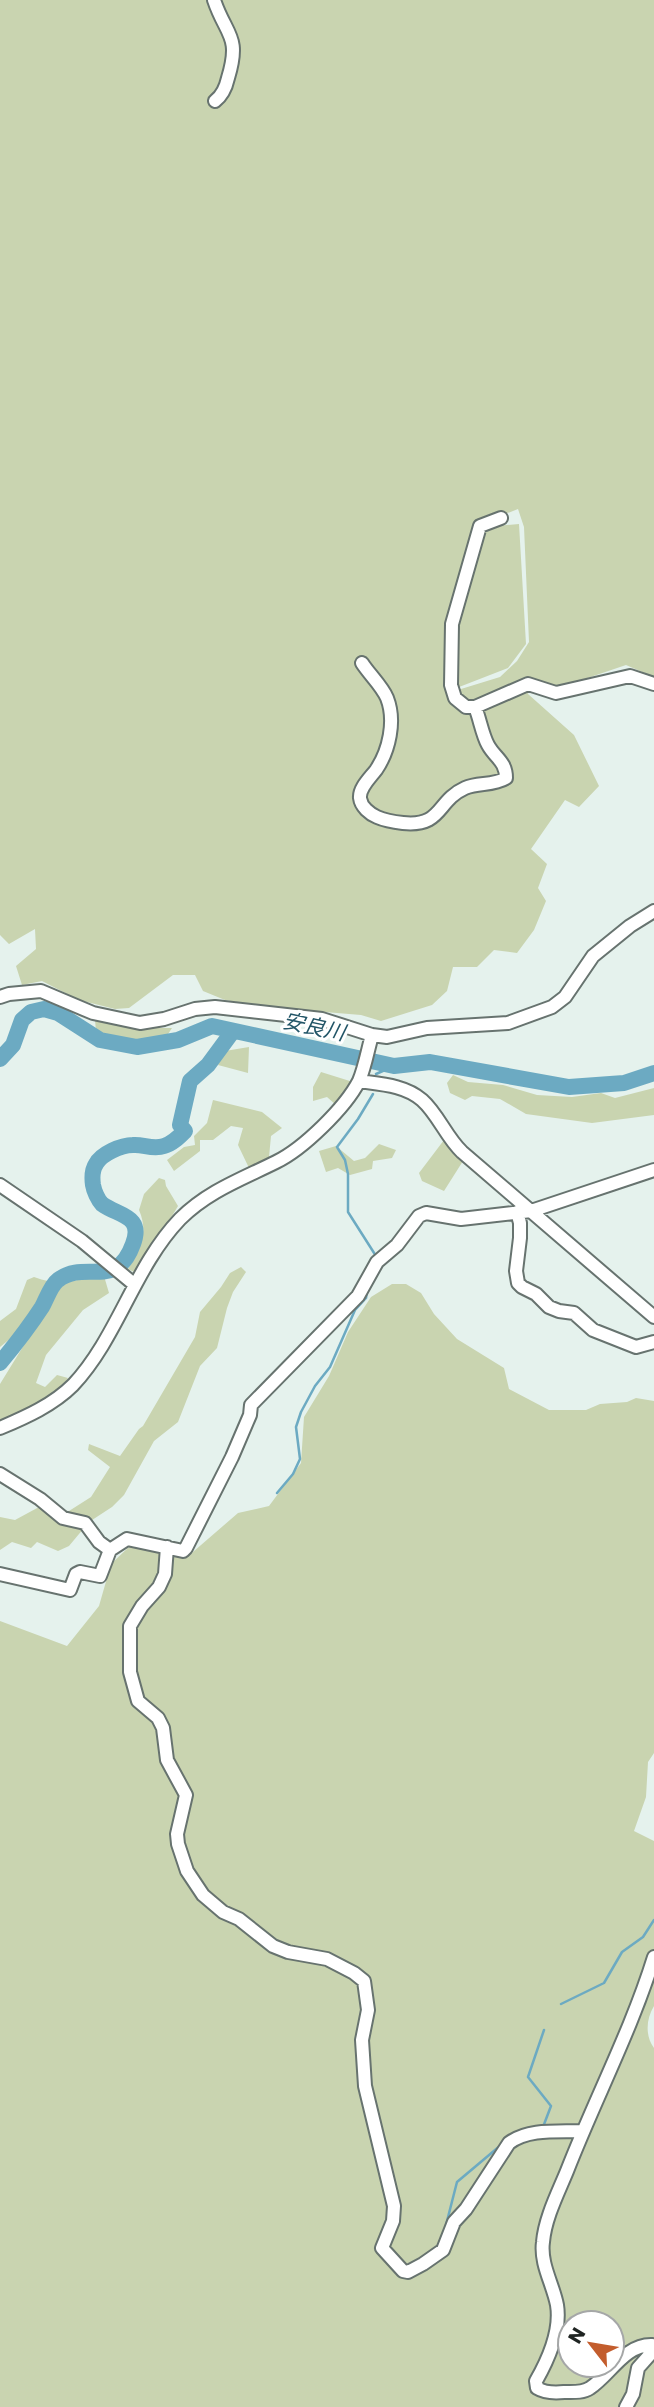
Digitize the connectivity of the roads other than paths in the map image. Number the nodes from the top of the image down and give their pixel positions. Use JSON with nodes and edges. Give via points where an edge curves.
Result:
{"nodes":[{"id":1,"x":214,"y":0,"type":"edge"},
{"id":2,"x":215,"y":101,"type":"dead end"},
{"id":3,"x":501,"y":518,"type":"dead end"},
{"id":4,"x":362,"y":663,"type":"dead end"},
{"id":5,"x":654,"y":684,"type":"edge"},
{"id":6,"x":475,"y":707,"type":"junction"},
{"id":7,"x":654,"y":911,"type":"edge"},
{"id":8,"x":0,"y":997,"type":"edge"},
{"id":9,"x":371,"y":1039,"type":"junction"},
{"id":10,"x":359,"y":1079,"type":"junction"},
{"id":11,"x":654,"y":1170,"type":"edge"},
{"id":12,"x":0,"y":1185,"type":"edge"},
{"id":13,"x":531,"y":1211,"type":"junction"},
{"id":14,"x":517,"y":1212,"type":"junction"},
{"id":15,"x":135,"y":1285,"type":"junction"},
{"id":16,"x":654,"y":1317,"type":"edge"},
{"id":17,"x":654,"y":1342,"type":"edge"},
{"id":18,"x":0,"y":1428,"type":"edge"},
{"id":19,"x":0,"y":1474,"type":"edge"},
{"id":20,"x":167,"y":1548,"type":"junction"},
{"id":21,"x":110,"y":1550,"type":"junction"},
{"id":22,"x":0,"y":1574,"type":"edge"},
{"id":23,"x":654,"y":1957,"type":"edge"},
{"id":24,"x":583,"y":2131,"type":"junction"},
{"id":25,"x":654,"y":2348,"type":"edge"},
{"id":26,"x":626,"y":2407,"type":"edge"}],
"edges":[{"from":1,"to":2,"type":"street","via":[[234,45],[226,85]]},
{"from":3,"to":6,"type":"street","via":[[480,526],[452,624],[451,685],[455,698],[466,707]]},
{"from":4,"to":6,"type":"street","via":[[387,697],[391,718],[384,757],[360,799],[366,810],[388,822],[428,822],[466,787],[506,778],[501,758],[488,746]]},
{"from":5,"to":6,"type":"street","via":[[630,676],[556,692],[528,684]]},
{"from":7,"to":9,"type":"street","via":[[593,956],[565,997],[552,1007],[508,1023],[427,1028]]},
{"from":8,"to":9,"type":"street","via":[[41,991],[93,1013],[140,1023],[215,1007],[322,1019]]},
{"from":9,"to":10,"type":"street"},
{"from":10,"to":13,"type":"street","via":[[397,1087],[422,1100],[451,1142]]},
{"from":10,"to":15,"type":"street","via":[[343,1106],[304,1142],[279,1161],[198,1203],[162,1243]]},
{"from":11,"to":13,"type":"street"},
{"from":12,"to":15,"type":"street","via":[[82,1241]]},
{"from":13,"to":14,"type":"street"},
{"from":13,"to":16,"type":"street"},
{"from":14,"to":17,"type":"street","via":[[516,1271],[522,1287],[549,1307],[574,1313],[593,1331],[636,1347]]},
{"from":14,"to":20,"type":"street","via":[[461,1219],[419,1216],[377,1262],[358,1296],[255,1399],[232,1457],[186,1548]]},
{"from":15,"to":18,"type":"street","via":[[73,1385],[55,1400]]},
{"from":19,"to":21,"type":"street","via":[[63,1518],[85,1523]]},
{"from":20,"to":21,"type":"street","via":[[127,1539]]},
{"from":20,"to":24,"type":"street","via":[[159,1587],[130,1626],[130,1672],[138,1700],[163,1728],[167,1760],[186,1795],[178,1844],[194,1884],[223,1912],[273,1946],[327,1959],[364,1981],[368,2010],[362,2040],[365,2085],[394,2206],[382,2248],[403,2272],[423,2264],[443,2250],[454,2222],[509,2143],[528,2134]]},
{"from":21,"to":22,"type":"street","via":[[100,1576],[80,1572],[70,1590]]},
{"from":23,"to":24,"type":"street"},
{"from":24,"to":25,"type":"street","via":[[543,2240],[557,2321],[537,2388],[553,2393],[583,2391],[638,2347]]},
{"from":25,"to":26,"type":"street","via":[[638,2368]]}]}
